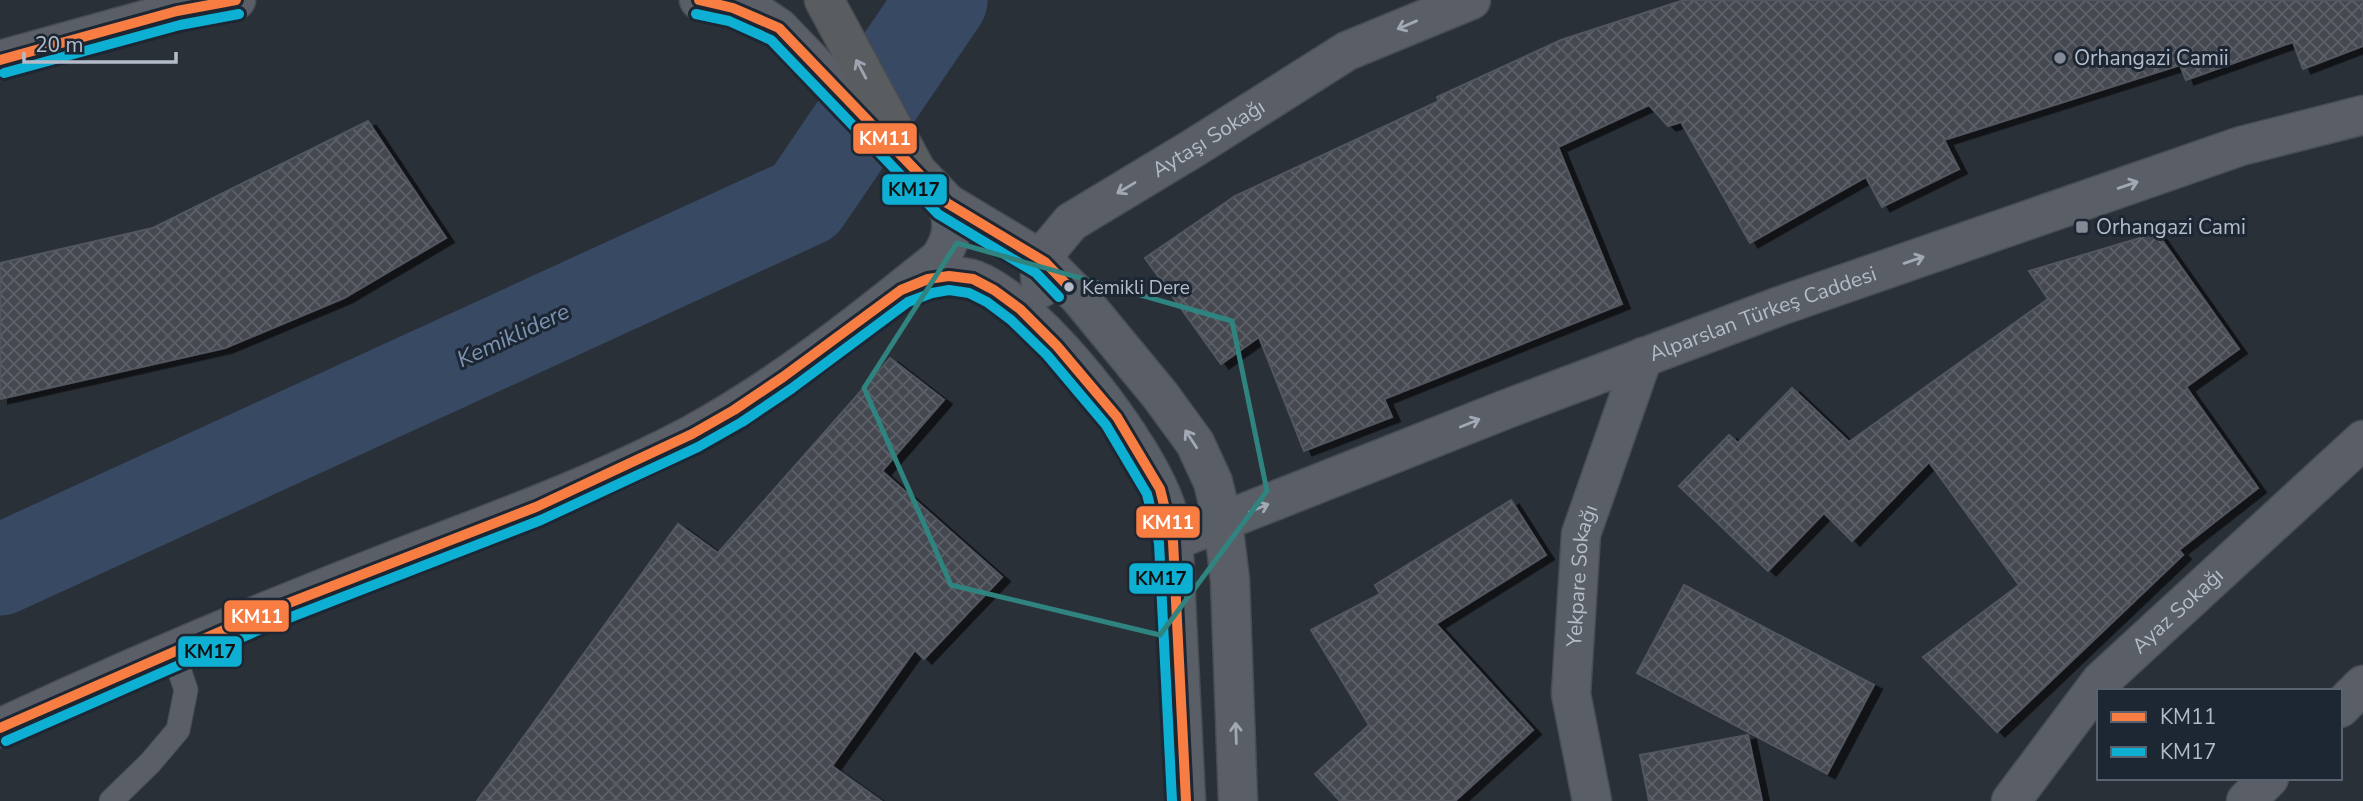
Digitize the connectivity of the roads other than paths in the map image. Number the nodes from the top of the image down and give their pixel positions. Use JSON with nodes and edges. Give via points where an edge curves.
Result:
{"nodes":[{"id":1,"x":236,"y":0,"type":"edge"},
{"id":2,"x":699,"y":0,"type":"edge"},
{"id":3,"x":738,"y":0,"type":"edge"},
{"id":4,"x":824,"y":0,"type":"edge"},
{"id":5,"x":1471,"y":0,"type":"edge"},
{"id":6,"x":779,"y":29,"type":"junction"},
{"id":7,"x":0,"y":60,"type":"edge"},
{"id":8,"x":2363,"y":115,"type":"edge"},
{"id":9,"x":917,"y":172,"type":"junction"},
{"id":10,"x":947,"y":204,"type":"junction"},
{"id":11,"x":1071,"y":222,"type":"junction"},
{"id":12,"x":1045,"y":262,"type":"junction"},
{"id":13,"x":901,"y":290,"type":"junction"},
{"id":14,"x":1057,"y":346,"type":"junction"},
{"id":15,"x":1643,"y":358,"type":"junction"},
{"id":16,"x":2363,"y":440,"type":"edge"},
{"id":17,"x":1223,"y":523,"type":"junction"},
{"id":18,"x":1172,"y":541,"type":"junction"},
{"id":19,"x":173,"y":651,"type":"junction"},
{"id":20,"x":2363,"y":685,"type":"edge"},
{"id":21,"x":2342,"y":706,"type":"edge"},
{"id":22,"x":0,"y":728,"type":"edge"},
{"id":23,"x":2267,"y":780,"type":"edge"},
{"id":24,"x":111,"y":801,"type":"edge"},
{"id":25,"x":1186,"y":801,"type":"edge"},
{"id":26,"x":1238,"y":801,"type":"edge"},
{"id":27,"x":1592,"y":801,"type":"edge"},
{"id":28,"x":2011,"y":801,"type":"edge"},
{"id":29,"x":2246,"y":801,"type":"edge"}],
"edges":[{"from":1,"to":7,"type":"street","via":[[177,11]]},
{"from":2,"to":6,"type":"street","via":[[733,8]]},
{"from":3,"to":6,"type":"street"},
{"from":9,"to":4,"type":"highway","one_way":true},
{"from":5,"to":11,"type":"street","name":"Aytaşı Sokağı","one_way":true,"via":[[1347,51]]},
{"from":6,"to":9,"type":"street"},
{"from":15,"to":8,"type":"street","name":"Alparslan Türkeş Caddesi","one_way":true,"via":[[2241,146]]},
{"from":9,"to":10,"type":"street"},
{"from":10,"to":11,"type":"street","via":[[1016,227]]},
{"from":10,"to":12,"type":"street"},
{"from":10,"to":13,"type":"street","via":[[953,230],[947,248]]},
{"from":11,"to":12,"type":"street","name":"Aytaşı Sokağı","via":[[1051,246]]},
{"from":12,"to":14,"type":"street","name":"Aytaşı Sokağı","via":[[1040,276],[1041,306]]},
{"from":17,"to":12,"type":"street","one_way":true,"via":[[1213,482],[1195,443],[1080,298]]},
{"from":13,"to":14,"type":"street","via":[[938,277],[973,279],[1020,309]]},
{"from":13,"to":19,"type":"street","via":[[783,377],[692,434],[536,506]]},
{"from":14,"to":18,"type":"street","via":[[1117,417],[1142,456],[1160,489]]},
{"from":17,"to":15,"type":"street","name":"Alparslan Türkeş Caddesi","one_way":true},
{"from":15,"to":27,"type":"street","name":"Yekpare Sokağı","via":[[1581,534],[1571,694]]},
{"from":16,"to":28,"type":"street","name":"Ayaz Sokağı","via":[[2101,681]]},
{"from":17,"to":18,"type":"street","name":"Alparslan Türkeş Caddesi"},
{"from":26,"to":17,"type":"street","one_way":true,"via":[[1230,580]]},
{"from":18,"to":25,"type":"street"},
{"from":19,"to":22,"type":"street"},
{"from":19,"to":24,"type":"lane","via":[[186,690],[178,730]]},
{"from":20,"to":21,"type":"street"},
{"from":23,"to":29,"type":"street"}]}
